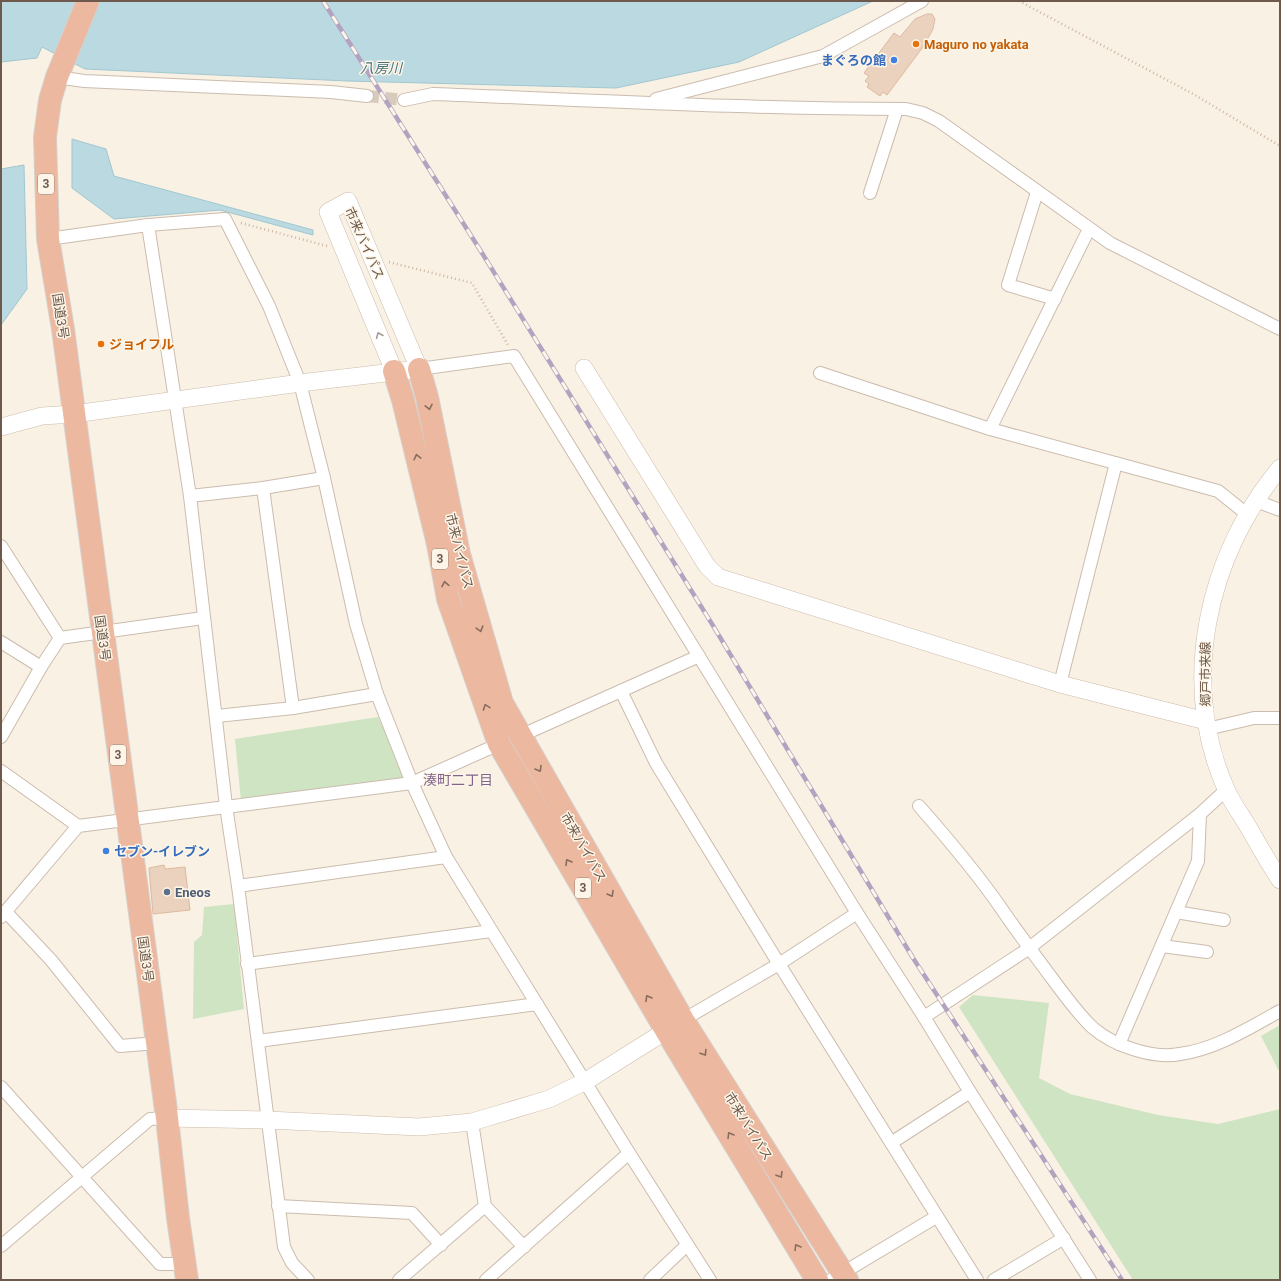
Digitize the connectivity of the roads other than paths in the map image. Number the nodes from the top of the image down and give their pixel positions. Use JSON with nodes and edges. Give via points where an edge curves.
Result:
{"nodes":[{"id":1,"x":88,"y":1,"type":"edge"},
{"id":2,"x":922,"y":1,"type":"edge"},
{"id":3,"x":60,"y":70,"type":"junction"},
{"id":4,"x":367,"y":96,"type":"tunnel mouth"},
{"id":5,"x":404,"y":100,"type":"tunnel mouth"},
{"id":6,"x":645,"y":102,"type":"junction"},
{"id":7,"x":897,"y":109,"type":"junction"},
{"id":8,"x":1037,"y":192,"type":"junction"},
{"id":9,"x":870,"y":193,"type":"dead end"},
{"id":10,"x":148,"y":225,"type":"junction"},
{"id":11,"x":1089,"y":229,"type":"junction"},
{"id":12,"x":49,"y":235,"type":"junction"},
{"id":13,"x":1055,"y":299,"type":"junction"},
{"id":14,"x":1280,"y":329,"type":"edge"},
{"id":15,"x":584,"y":368,"type":"dead end"},
{"id":16,"x":419,"y":369,"type":"junction"},
{"id":17,"x":394,"y":371,"type":"junction"},
{"id":18,"x":820,"y":373,"type":"dead end"},
{"id":19,"x":300,"y":383,"type":"junction"},
{"id":20,"x":175,"y":401,"type":"junction"},
{"id":21,"x":74,"y":414,"type":"junction"},
{"id":22,"x":1,"y":427,"type":"edge"},
{"id":23,"x":990,"y":429,"type":"junction"},
{"id":24,"x":1116,"y":464,"type":"junction"},
{"id":25,"x":1280,"y":468,"type":"edge"},
{"id":26,"x":324,"y":478,"type":"junction"},
{"id":27,"x":263,"y":488,"type":"junction"},
{"id":28,"x":190,"y":496,"type":"junction"},
{"id":29,"x":1252,"y":508,"type":"junction"},
{"id":30,"x":1280,"y":510,"type":"edge"},
{"id":31,"x":1,"y":546,"type":"edge"},
{"id":32,"x":203,"y":618,"type":"junction"},
{"id":33,"x":102,"y":633,"type":"junction"},
{"id":34,"x":60,"y":638,"type":"junction"},
{"id":35,"x":1,"y":642,"type":"edge"},
{"id":36,"x":699,"y":656,"type":"junction"},
{"id":37,"x":41,"y":667,"type":"junction"},
{"id":38,"x":1060,"y":684,"type":"junction"},
{"id":39,"x":621,"y":692,"type":"junction"},
{"id":40,"x":377,"y":694,"type":"junction"},
{"id":41,"x":292,"y":708,"type":"junction"},
{"id":42,"x":217,"y":716,"type":"junction"},
{"id":43,"x":1280,"y":718,"type":"edge"},
{"id":44,"x":1207,"y":725,"type":"junction"},
{"id":45,"x":520,"y":736,"type":"junction"},
{"id":46,"x":1,"y":737,"type":"edge"},
{"id":47,"x":499,"y":744,"type":"junction"},
{"id":48,"x":1,"y":770,"type":"edge"},
{"id":49,"x":412,"y":783,"type":"junction"},
{"id":50,"x":1226,"y":790,"type":"junction"},
{"id":51,"x":226,"y":806,"type":"junction"},
{"id":52,"x":919,"y":806,"type":"dead end"},
{"id":53,"x":1200,"y":814,"type":"junction"},
{"id":54,"x":127,"y":819,"type":"junction"},
{"id":55,"x":78,"y":826,"type":"junction"},
{"id":56,"x":446,"y":857,"type":"junction"},
{"id":57,"x":1280,"y":880,"type":"edge"},
{"id":58,"x":238,"y":886,"type":"junction"},
{"id":59,"x":1176,"y":912,"type":"junction"},
{"id":60,"x":856,"y":913,"type":"junction"},
{"id":61,"x":3,"y":915,"type":"edge"},
{"id":62,"x":1224,"y":920,"type":"dead end"},
{"id":63,"x":491,"y":931,"type":"junction"},
{"id":64,"x":1162,"y":946,"type":"junction"},
{"id":65,"x":1028,"y":949,"type":"junction"},
{"id":66,"x":1208,"y":952,"type":"dead end"},
{"id":67,"x":247,"y":964,"type":"junction"},
{"id":68,"x":779,"y":964,"type":"junction"},
{"id":69,"x":537,"y":1004,"type":"junction"},
{"id":70,"x":1280,"y":1011,"type":"edge"},
{"id":71,"x":924,"y":1017,"type":"junction"},
{"id":72,"x":675,"y":1026,"type":"junction"},
{"id":73,"x":258,"y":1041,"type":"junction"},
{"id":74,"x":157,"y":1043,"type":"junction"},
{"id":75,"x":1119,"y":1044,"type":"junction"},
{"id":76,"x":586,"y":1081,"type":"junction"},
{"id":77,"x":1,"y":1087,"type":"edge"},
{"id":78,"x":970,"y":1092,"type":"junction"},
{"id":79,"x":167,"y":1118,"type":"junction"},
{"id":80,"x":266,"y":1120,"type":"junction"},
{"id":81,"x":472,"y":1122,"type":"junction"},
{"id":82,"x":891,"y":1143,"type":"junction"},
{"id":83,"x":629,"y":1153,"type":"junction"},
{"id":84,"x":81,"y":1178,"type":"junction"},
{"id":85,"x":278,"y":1206,"type":"junction"},
{"id":86,"x":485,"y":1206,"type":"junction"},
{"id":87,"x":936,"y":1217,"type":"junction"},
{"id":88,"x":1064,"y":1238,"type":"junction"},
{"id":89,"x":441,"y":1245,"type":"junction"},
{"id":90,"x":687,"y":1245,"type":"junction"},
{"id":91,"x":1,"y":1246,"type":"edge"},
{"id":92,"x":524,"y":1247,"type":"junction"},
{"id":93,"x":186,"y":1272,"type":"edge"},
{"id":94,"x":840,"y":1278,"type":"edge"},
{"id":95,"x":308,"y":1280,"type":"edge"},
{"id":96,"x":399,"y":1280,"type":"edge"},
{"id":97,"x":486,"y":1280,"type":"edge"},
{"id":98,"x":650,"y":1280,"type":"edge"},
{"id":99,"x":710,"y":1280,"type":"edge"},
{"id":100,"x":817,"y":1280,"type":"edge"},
{"id":101,"x":977,"y":1280,"type":"edge"},
{"id":102,"x":994,"y":1280,"type":"edge"},
{"id":103,"x":1090,"y":1280,"type":"edge"}],
"edges":[{"from":1,"to":3,"type":"highway","name":"国道3号","number":"3"},
{"from":2,"to":6,"type":"street","via":[[823,56]]},
{"from":3,"to":4,"type":"street","via":[[84,82],[331,92]]},
{"from":3,"to":12,"type":"highway","name":"国道3号","number":"3","via":[[50,100],[45,137]]},
{"from":5,"to":6,"type":"street","via":[[433,94]]},
{"from":6,"to":7,"type":"street"},
{"from":7,"to":8,"type":"street","via":[[923,113],[939,121]]},
{"from":7,"to":9,"type":"street"},
{"from":8,"to":11,"type":"street"},
{"from":8,"to":13,"type":"street","via":[[1008,285]]},
{"from":10,"to":12,"type":"street"},
{"from":10,"to":19,"type":"street","via":[[225,219],[269,306]]},
{"from":10,"to":20,"type":"street"},
{"from":11,"to":13,"type":"street"},
{"from":11,"to":14,"type":"street","via":[[1110,243]]},
{"from":12,"to":21,"type":"highway","name":"国道3号","number":"3"},
{"from":13,"to":23,"type":"street"},
{"from":15,"to":38,"type":"street","via":[[707,566],[718,577]]},
{"from":16,"to":17,"type":"street"},
{"from":17,"to":16,"type":"street","name":"市来バイパス","number":"3","one_way":true,"via":[[328,212],[348,201]]},
{"from":16,"to":36,"type":"street","via":[[514,356]]},
{"from":16,"to":45,"type":"highway","name":"市来バイパス","number":"3","one_way":true,"via":[[459,554],[502,703]]},
{"from":17,"to":19,"type":"street"},
{"from":47,"to":17,"type":"highway","name":"市来バイパス","number":"3","one_way":true,"via":[[448,599],[438,544]]},
{"from":18,"to":23,"type":"street"},
{"from":19,"to":20,"type":"street"},
{"from":19,"to":26,"type":"street"},
{"from":20,"to":21,"type":"street"},
{"from":20,"to":28,"type":"street"},
{"from":21,"to":22,"type":"street","via":[[42,416]]},
{"from":21,"to":33,"type":"highway","name":"国道3号","number":"3"},
{"from":23,"to":24,"type":"street"},
{"from":24,"to":29,"type":"street","via":[[1218,491]]},
{"from":24,"to":38,"type":"street"},
{"from":25,"to":29,"type":"street","name":"郷戸市来線"},
{"from":26,"to":27,"type":"street"},
{"from":26,"to":40,"type":"street","via":[[356,624]]},
{"from":27,"to":28,"type":"street"},
{"from":27,"to":41,"type":"street"},
{"from":28,"to":32,"type":"street"},
{"from":29,"to":30,"type":"street"},
{"from":29,"to":44,"type":"street","name":"郷戸市来線","via":[[1228,553],[1214,591],[1204,639],[1203,681]]},
{"from":31,"to":34,"type":"street"},
{"from":32,"to":33,"type":"street"},
{"from":32,"to":42,"type":"street"},
{"from":33,"to":34,"type":"street"},
{"from":33,"to":54,"type":"highway","name":"国道3号","number":"3"},
{"from":34,"to":37,"type":"street"},
{"from":35,"to":37,"type":"street"},
{"from":36,"to":39,"type":"street"},
{"from":36,"to":60,"type":"street"},
{"from":37,"to":46,"type":"street"},
{"from":38,"to":44,"type":"street"},
{"from":39,"to":45,"type":"street"},
{"from":39,"to":68,"type":"street","via":[[656,763]]},
{"from":40,"to":41,"type":"street"},
{"from":40,"to":49,"type":"street"},
{"from":41,"to":42,"type":"street"},
{"from":42,"to":51,"type":"street"},
{"from":43,"to":44,"type":"street","via":[[1254,718]]},
{"from":44,"to":50,"type":"street","name":"郷戸市来線"},
{"from":45,"to":72,"type":"highway","name":"市来バイパス","number":"3","one_way":true},
{"from":47,"to":49,"type":"street"},
{"from":72,"to":47,"type":"highway","name":"市来バイパス","number":"3","one_way":true},
{"from":48,"to":55,"type":"street"},
{"from":49,"to":51,"type":"street"},
{"from":49,"to":56,"type":"street"},
{"from":50,"to":53,"type":"street"},
{"from":50,"to":57,"type":"street","name":"郷戸市来線"},
{"from":51,"to":54,"type":"street"},
{"from":51,"to":58,"type":"street"},
{"from":52,"to":65,"type":"street","via":[[995,900]]},
{"from":53,"to":59,"type":"street","via":[[1198,861]]},
{"from":53,"to":65,"type":"street"},
{"from":54,"to":55,"type":"street"},
{"from":54,"to":74,"type":"highway","name":"国道3号","number":"3"},
{"from":55,"to":61,"type":"street"},
{"from":56,"to":58,"type":"street"},
{"from":56,"to":63,"type":"street"},
{"from":58,"to":67,"type":"street"},
{"from":59,"to":62,"type":"street"},
{"from":59,"to":64,"type":"street"},
{"from":60,"to":68,"type":"street"},
{"from":60,"to":71,"type":"street"},
{"from":61,"to":74,"type":"street","via":[[51,960],[120,1046]]},
{"from":63,"to":67,"type":"street"},
{"from":63,"to":69,"type":"street"},
{"from":64,"to":66,"type":"street"},
{"from":64,"to":75,"type":"street"},
{"from":65,"to":71,"type":"street"},
{"from":65,"to":75,"type":"street","via":[[1073,1007],[1094,1028]]},
{"from":67,"to":73,"type":"street"},
{"from":68,"to":72,"type":"street"},
{"from":68,"to":82,"type":"street"},
{"from":69,"to":73,"type":"street"},
{"from":69,"to":76,"type":"street"},
{"from":70,"to":75,"type":"street","via":[[1210,1047],[1180,1055],[1148,1053]]},
{"from":71,"to":78,"type":"street"},
{"from":72,"to":76,"type":"street"},
{"from":72,"to":94,"type":"highway","name":"市来バイパス","number":"3","one_way":true},
{"from":100,"to":72,"type":"highway","name":"市来バイパス","number":"3","one_way":true},
{"from":73,"to":80,"type":"street"},
{"from":74,"to":79,"type":"highway","name":"国道3号","number":"3"},
{"from":76,"to":81,"type":"street","via":[[549,1099]]},
{"from":76,"to":83,"type":"street"},
{"from":77,"to":84,"type":"street"},
{"from":78,"to":82,"type":"street"},
{"from":78,"to":88,"type":"street"},
{"from":79,"to":80,"type":"street"},
{"from":79,"to":84,"type":"street","via":[[150,1119]]},
{"from":79,"to":93,"type":"highway","name":"国道3号","number":"3"},
{"from":80,"to":81,"type":"street","via":[[419,1127]]},
{"from":80,"to":85,"type":"street"},
{"from":81,"to":86,"type":"street"},
{"from":82,"to":87,"type":"street"},
{"from":83,"to":90,"type":"street"},
{"from":83,"to":92,"type":"street"},
{"from":84,"to":91,"type":"street"},
{"from":84,"to":93,"type":"street","via":[[160,1264]]},
{"from":85,"to":89,"type":"street","via":[[412,1213]]},
{"from":85,"to":95,"type":"street","via":[[284,1246],[292,1263]]},
{"from":86,"to":89,"type":"street"},
{"from":86,"to":92,"type":"street"},
{"from":87,"to":94,"type":"street"},
{"from":87,"to":101,"type":"street"},
{"from":88,"to":102,"type":"street"},
{"from":88,"to":103,"type":"street"},
{"from":89,"to":96,"type":"street"},
{"from":90,"to":98,"type":"street"},
{"from":90,"to":99,"type":"street"},
{"from":92,"to":97,"type":"street"}]}
